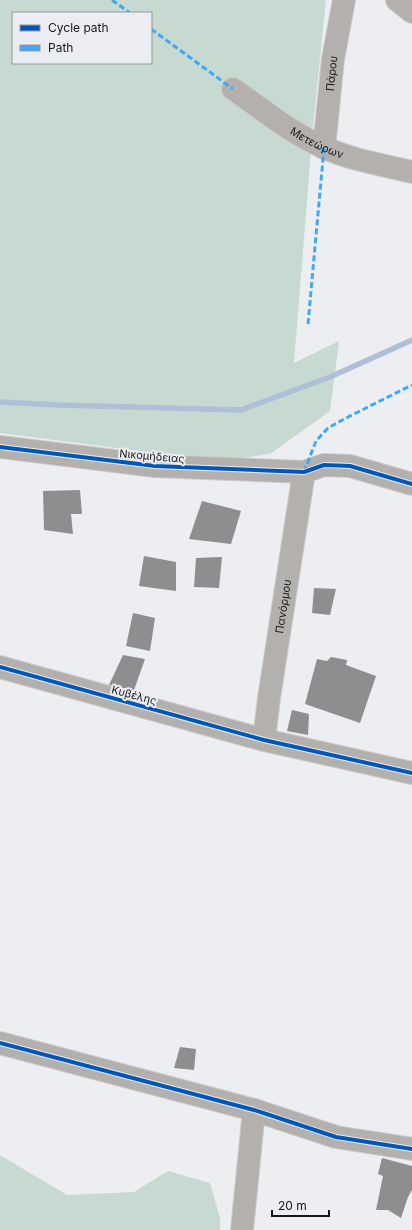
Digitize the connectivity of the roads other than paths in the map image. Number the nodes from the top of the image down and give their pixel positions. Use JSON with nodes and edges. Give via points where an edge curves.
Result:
{"nodes":[{"id":1,"x":344,"y":0,"type":"edge"},
{"id":2,"x":397,"y":0,"type":"edge"},
{"id":3,"x":412,"y":12,"type":"edge"},
{"id":4,"x":233,"y":89,"type":"dead end"},
{"id":5,"x":324,"y":148,"type":"junction"},
{"id":6,"x":412,"y":172,"type":"edge"},
{"id":7,"x":0,"y":448,"type":"edge"},
{"id":8,"x":304,"y":472,"type":"junction"},
{"id":9,"x":412,"y":484,"type":"edge"},
{"id":10,"x":0,"y":667,"type":"edge"},
{"id":11,"x":264,"y":740,"type":"junction"},
{"id":12,"x":412,"y":773,"type":"edge"},
{"id":13,"x":0,"y":1043,"type":"edge"},
{"id":14,"x":254,"y":1110,"type":"junction"},
{"id":15,"x":412,"y":1149,"type":"edge"},
{"id":16,"x":242,"y":1230,"type":"edge"}],
"edges":[{"from":1,"to":5,"type":"street","name":"Πάρου","via":[[333,59]]},
{"from":2,"to":3,"type":"street"},
{"from":4,"to":5,"type":"street","name":"Μετεώρων","via":[[303,137]]},
{"from":5,"to":6,"type":"street","name":"Μετεώρων"},
{"from":7,"to":8,"type":"street","name":"Νικομήδειας","via":[[154,466]]},
{"from":8,"to":9,"type":"street","via":[[324,464],[350,466]]},
{"from":8,"to":11,"type":"street","name":"Πανόρμου"},
{"from":10,"to":11,"type":"street","name":"Κυβέλης"},
{"from":11,"to":12,"type":"street","name":"Κυβέλης"},
{"from":13,"to":14,"type":"street"},
{"from":14,"to":15,"type":"street","via":[[336,1137]]},
{"from":14,"to":16,"type":"street"}]}
